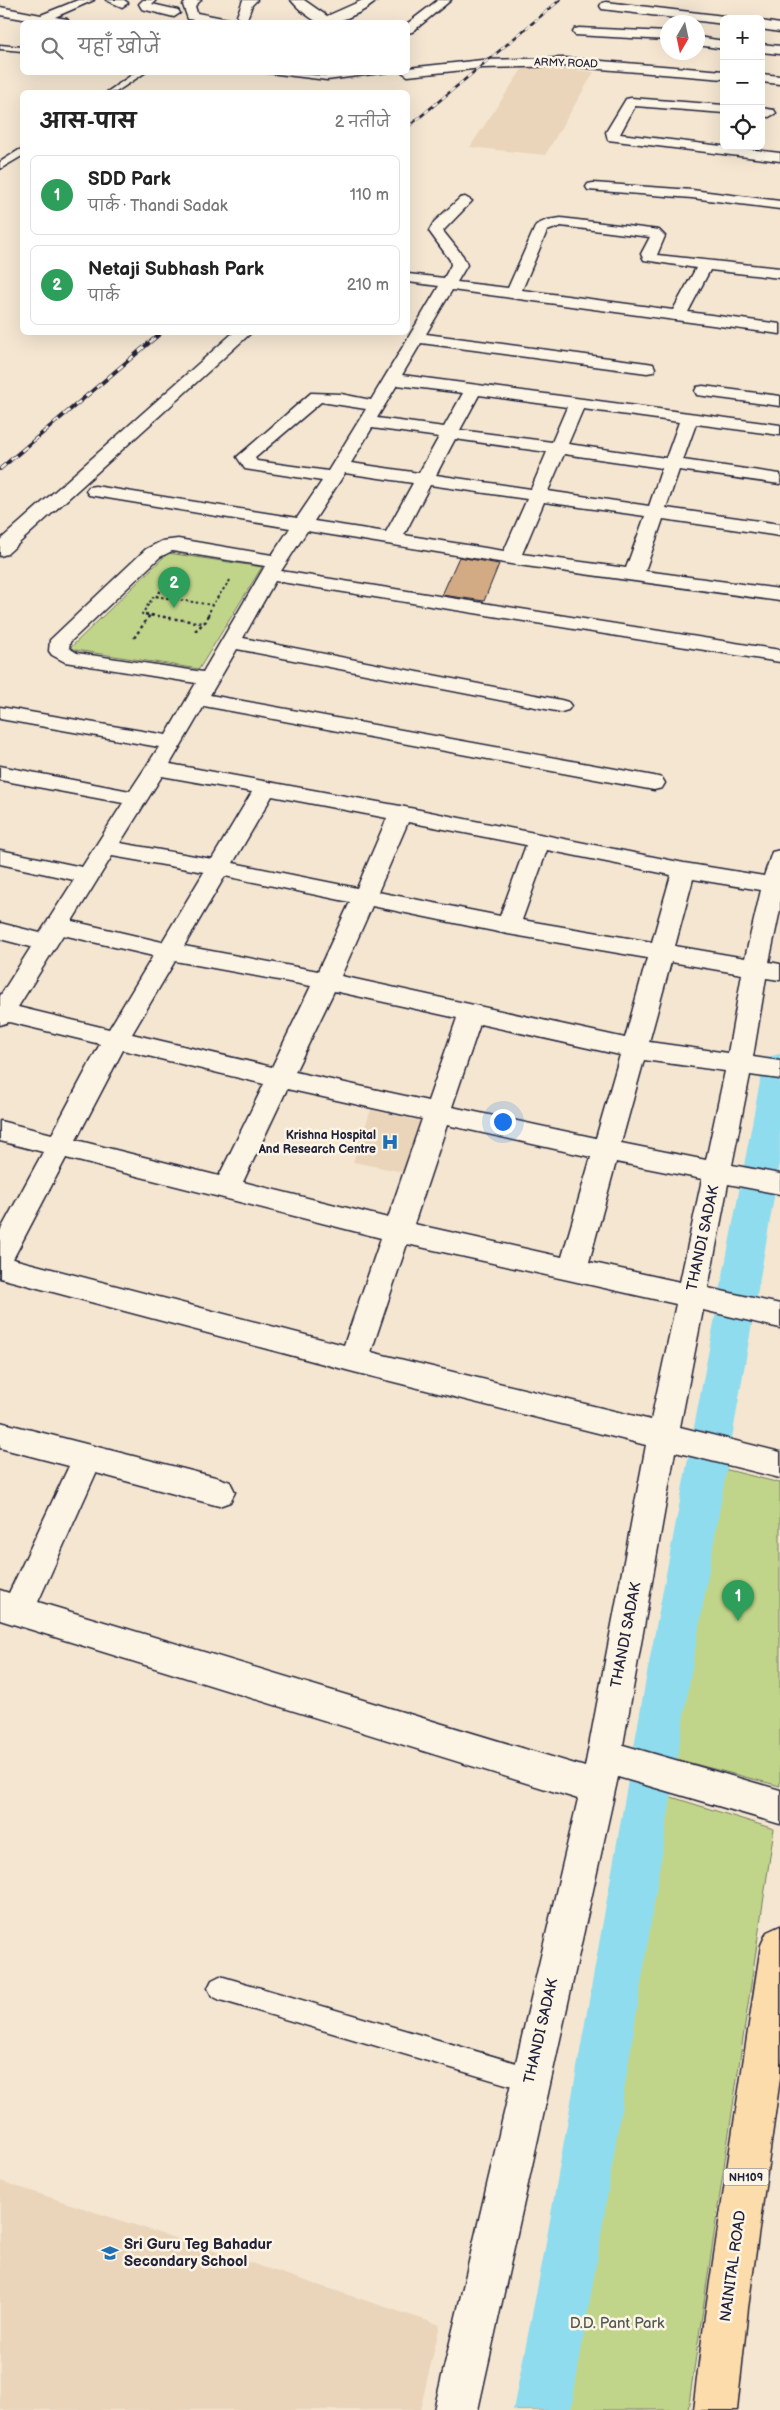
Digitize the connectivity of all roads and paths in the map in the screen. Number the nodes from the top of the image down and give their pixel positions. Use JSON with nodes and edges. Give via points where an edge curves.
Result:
{"nodes":[{"id":1,"x":88,"y":0,"type":"edge"},
{"id":2,"x":150,"y":0,"type":"edge"},
{"id":3,"x":195,"y":0,"type":"edge"},
{"id":4,"x":251,"y":0,"type":"edge"},
{"id":5,"x":297,"y":0,"type":"edge"},
{"id":6,"x":371,"y":0,"type":"edge"},
{"id":7,"x":445,"y":0,"type":"edge"},
{"id":8,"x":606,"y":6,"type":"dead end"},
{"id":9,"x":0,"y":11,"type":"edge"},
{"id":10,"x":174,"y":13,"type":"dead end"},
{"id":11,"x":690,"y":14,"type":"edge"},
{"id":12,"x":243,"y":16,"type":"dead end"},
{"id":13,"x":40,"y":19,"type":"junction"},
{"id":14,"x":720,"y":19,"type":"edge"},
{"id":15,"x":48,"y":20,"type":"edge"},
{"id":16,"x":213,"y":20,"type":"edge"},
{"id":17,"x":323,"y":20,"type":"edge"},
{"id":18,"x":331,"y":20,"type":"edge"},
{"id":19,"x":765,"y":25,"type":"edge"},
{"id":20,"x":410,"y":27,"type":"edge"},
{"id":21,"x":780,"y":28,"type":"edge"},
{"id":22,"x":579,"y":32,"type":"dead end"},
{"id":23,"x":660,"y":36,"type":"edge"},
{"id":24,"x":705,"y":43,"type":"edge"},
{"id":25,"x":720,"y":45,"type":"edge"},
{"id":26,"x":0,"y":47,"type":"edge"},
{"id":27,"x":765,"y":48,"type":"edge"},
{"id":28,"x":20,"y":49,"type":"edge"},
{"id":29,"x":780,"y":50,"type":"edge"},
{"id":30,"x":670,"y":70,"type":"junction"},
{"id":31,"x":410,"y":72,"type":"edge"},
{"id":32,"x":138,"y":75,"type":"edge"},
{"id":33,"x":296,"y":75,"type":"edge"},
{"id":34,"x":356,"y":75,"type":"edge"},
{"id":35,"x":720,"y":75,"type":"edge"},
{"id":36,"x":765,"y":78,"type":"edge"},
{"id":37,"x":780,"y":80,"type":"edge"},
{"id":38,"x":115,"y":90,"type":"edge"},
{"id":39,"x":661,"y":94,"type":"junction"},
{"id":40,"x":720,"y":108,"type":"edge"},
{"id":41,"x":698,"y":148,"type":"junction"},
{"id":42,"x":20,"y":153,"type":"edge"},
{"id":43,"x":780,"y":157,"type":"edge"},
{"id":44,"x":690,"y":164,"type":"dead end"},
{"id":45,"x":0,"y":166,"type":"edge"},
{"id":46,"x":593,"y":186,"type":"dead end"},
{"id":47,"x":465,"y":201,"type":"dead end"},
{"id":48,"x":780,"y":205,"type":"edge"},
{"id":49,"x":705,"y":265,"type":"junction"},
{"id":50,"x":780,"y":273,"type":"edge"},
{"id":51,"x":410,"y":278,"type":"edge"},
{"id":52,"x":447,"y":284,"type":"junction"},
{"id":53,"x":513,"y":294,"type":"junction"},
{"id":54,"x":677,"y":316,"type":"junction"},
{"id":55,"x":780,"y":329,"type":"edge"},
{"id":56,"x":415,"y":334,"type":"edge"},
{"id":57,"x":241,"y":335,"type":"edge"},
{"id":58,"x":647,"y":368,"type":"dead end"},
{"id":59,"x":393,"y":379,"type":"junction"},
{"id":60,"x":473,"y":390,"type":"junction"},
{"id":61,"x":703,"y":392,"type":"dead end"},
{"id":62,"x":780,"y":401,"type":"edge"},
{"id":63,"x":578,"y":403,"type":"junction"},
{"id":64,"x":371,"y":414,"type":"junction"},
{"id":65,"x":689,"y":418,"type":"junction"},
{"id":66,"x":780,"y":430,"type":"edge"},
{"id":67,"x":450,"y":433,"type":"junction"},
{"id":68,"x":558,"y":448,"type":"junction"},
{"id":69,"x":672,"y":464,"type":"junction"},
{"id":70,"x":336,"y":472,"type":"junction"},
{"id":71,"x":424,"y":479,"type":"junction"},
{"id":72,"x":780,"y":479,"type":"edge"},
{"id":73,"x":95,"y":491,"type":"dead end"},
{"id":74,"x":538,"y":496,"type":"junction"},
{"id":75,"x":655,"y":513,"type":"junction"},
{"id":76,"x":302,"y":525,"type":"junction"},
{"id":77,"x":778,"y":525,"type":"edge"},
{"id":78,"x":392,"y":539,"type":"junction"},
{"id":79,"x":0,"y":550,"type":"edge"},
{"id":80,"x":511,"y":558,"type":"junction"},
{"id":81,"x":274,"y":568,"type":"junction"},
{"id":82,"x":176,"y":570,"type":"dead end"},
{"id":83,"x":236,"y":572,"type":"dead end"},
{"id":84,"x":633,"y":576,"type":"junction"},
{"id":85,"x":780,"y":596,"type":"edge"},
{"id":86,"x":156,"y":597,"type":"junction"},
{"id":87,"x":212,"y":605,"type":"junction"},
{"id":88,"x":150,"y":615,"type":"junction"},
{"id":89,"x":203,"y":623,"type":"junction"},
{"id":90,"x":195,"y":631,"type":"dead end"},
{"id":91,"x":134,"y":638,"type":"dead end"},
{"id":92,"x":233,"y":642,"type":"junction"},
{"id":93,"x":780,"y":656,"type":"edge"},
{"id":94,"x":210,"y":679,"type":"junction"},
{"id":95,"x":199,"y":699,"type":"junction"},
{"id":96,"x":561,"y":706,"type":"dead end"},
{"id":97,"x":0,"y":713,"type":"edge"},
{"id":98,"x":172,"y":743,"type":"junction"},
{"id":99,"x":156,"y":768,"type":"junction"},
{"id":100,"x":0,"y":772,"type":"edge"},
{"id":101,"x":654,"y":783,"type":"dead end"},
{"id":102,"x":266,"y":788,"type":"junction"},
{"id":103,"x":135,"y":800,"type":"junction"},
{"id":104,"x":400,"y":813,"type":"junction"},
{"id":105,"x":539,"y":841,"type":"junction"},
{"id":106,"x":105,"y":848,"type":"junction"},
{"id":107,"x":0,"y":857,"type":"edge"},
{"id":108,"x":218,"y":867,"type":"junction"},
{"id":109,"x":684,"y":870,"type":"junction"},
{"id":110,"x":87,"y":875,"type":"junction"},
{"id":111,"x":778,"y":876,"type":"edge"},
{"id":112,"x":366,"y":896,"type":"junction"},
{"id":113,"x":508,"y":926,"type":"junction"},
{"id":114,"x":0,"y":932,"type":"edge"},
{"id":115,"x":50,"y":933,"type":"junction"},
{"id":116,"x":167,"y":951,"type":"junction"},
{"id":117,"x":660,"y":952,"type":"junction"},
{"id":118,"x":768,"y":971,"type":"edge"},
{"id":119,"x":327,"y":981,"type":"junction"},
{"id":120,"x":471,"y":1013,"type":"junction"},
{"id":121,"x":1,"y":1014,"type":"edge"},
{"id":122,"x":116,"y":1039,"type":"junction"},
{"id":123,"x":633,"y":1049,"type":"junction"},
{"id":124,"x":761,"y":1068,"type":"edge"},
{"id":125,"x":279,"y":1078,"type":"junction"},
{"id":126,"x":438,"y":1112,"type":"junction"},
{"id":127,"x":0,"y":1131,"type":"edge"},
{"id":128,"x":60,"y":1145,"type":"junction"},
{"id":129,"x":604,"y":1150,"type":"junction"},
{"id":130,"x":731,"y":1175,"type":"junction"},
{"id":131,"x":777,"y":1183,"type":"edge"},
{"id":132,"x":226,"y":1189,"type":"junction"},
{"id":133,"x":396,"y":1231,"type":"junction"},
{"id":134,"x":0,"y":1257,"type":"edge"},
{"id":135,"x":0,"y":1267,"type":"edge"},
{"id":136,"x":573,"y":1269,"type":"junction"},
{"id":137,"x":705,"y":1301,"type":"junction"},
{"id":138,"x":780,"y":1316,"type":"edge"},
{"id":139,"x":354,"y":1360,"type":"junction"},
{"id":140,"x":0,"y":1435,"type":"edge"},
{"id":141,"x":663,"y":1436,"type":"junction"},
{"id":142,"x":88,"y":1458,"type":"junction"},
{"id":143,"x":780,"y":1465,"type":"edge"},
{"id":144,"x":219,"y":1492,"type":"dead end"},
{"id":145,"x":9,"y":1608,"type":"edge"},
{"id":146,"x":612,"y":1769,"type":"junction"},
{"id":147,"x":780,"y":1807,"type":"edge"},
{"id":148,"x":780,"y":1945,"type":"edge"},
{"id":149,"x":220,"y":1988,"type":"dead end"},
{"id":150,"x":530,"y":2079,"type":"junction"},
{"id":151,"x":456,"y":2410,"type":"edge"},
{"id":152,"x":715,"y":2410,"type":"edge"}],
"edges":[{"from":1,"to":13,"type":"street"},
{"from":2,"to":10,"type":"street","via":[[144,4]]},
{"from":3,"to":16,"type":"street","via":[[189,5],[192,16]]},
{"from":4,"to":12,"type":"street","via":[[246,4]]},
{"from":5,"to":17,"type":"street"},
{"from":6,"to":18,"type":"street"},
{"from":7,"to":20,"type":"street"},
{"from":8,"to":11,"type":"street"},
{"from":9,"to":13,"type":"street"},
{"from":11,"to":14,"type":"street"},
{"from":13,"to":15,"type":"street"},
{"from":19,"to":21,"type":"street"},
{"from":22,"to":23,"type":"street"},
{"from":24,"to":25,"type":"street"},
{"from":26,"to":28,"type":"lane"},
{"from":27,"to":29,"type":"street"},
{"from":30,"to":31,"type":"street","name":"ARMY ROAD","via":[[533,62]]},
{"from":30,"to":35,"type":"street","name":"ARMY ROAD"},
{"from":30,"to":39,"type":"street"},
{"from":32,"to":38,"type":"lane"},
{"from":33,"to":34,"type":"lane","via":[[327,78]]},
{"from":36,"to":37,"type":"street"},
{"from":39,"to":40,"type":"street"},
{"from":39,"to":41,"type":"street","via":[[631,102],[612,132],[613,138]]},
{"from":41,"to":43,"type":"street"},
{"from":41,"to":44,"type":"street"},
{"from":42,"to":45,"type":"lane"},
{"from":46,"to":48,"type":"street"},
{"from":47,"to":52,"type":"street","via":[[436,231],[458,260]]},
{"from":49,"to":50,"type":"street"},
{"from":49,"to":53,"type":"street","via":[[649,257],[658,236],[654,233],[552,223],[541,228]]},
{"from":49,"to":54,"type":"street"},
{"from":51,"to":52,"type":"street"},
{"from":52,"to":53,"type":"street"},
{"from":52,"to":56,"type":"street"},
{"from":53,"to":54,"type":"street"},
{"from":54,"to":55,"type":"street"},
{"from":56,"to":58,"type":"street"},
{"from":56,"to":59,"type":"street"},
{"from":57,"to":79,"type":"street"},
{"from":59,"to":60,"type":"street"},
{"from":59,"to":64,"type":"street"},
{"from":60,"to":63,"type":"street"},
{"from":60,"to":67,"type":"street"},
{"from":61,"to":62,"type":"street"},
{"from":63,"to":65,"type":"street"},
{"from":63,"to":68,"type":"street"},
{"from":64,"to":67,"type":"street"},
{"from":64,"to":70,"type":"street"},
{"from":64,"to":70,"type":"street","via":[[318,397],[246,457],[252,465]]},
{"from":65,"to":66,"type":"street"},
{"from":65,"to":69,"type":"street"},
{"from":67,"to":68,"type":"street"},
{"from":67,"to":71,"type":"street"},
{"from":68,"to":69,"type":"street"},
{"from":68,"to":74,"type":"street"},
{"from":69,"to":72,"type":"street"},
{"from":69,"to":75,"type":"street"},
{"from":70,"to":71,"type":"street"},
{"from":70,"to":76,"type":"street"},
{"from":71,"to":74,"type":"street"},
{"from":71,"to":78,"type":"street"},
{"from":73,"to":76,"type":"street"},
{"from":74,"to":75,"type":"street"},
{"from":74,"to":80,"type":"street"},
{"from":75,"to":77,"type":"street"},
{"from":75,"to":84,"type":"street"},
{"from":76,"to":78,"type":"street"},
{"from":76,"to":81,"type":"street"},
{"from":78,"to":80,"type":"street"},
{"from":80,"to":84,"type":"street"},
{"from":81,"to":92,"type":"street"},
{"from":81,"to":93,"type":"street"},
{"from":81,"to":94,"type":"street","via":[[169,545],[153,553],[60,640],[60,651],[72,658]]},
{"from":82,"to":86,"type":"path"},
{"from":83,"to":87,"type":"path"},
{"from":84,"to":85,"type":"street"},
{"from":86,"to":87,"type":"path"},
{"from":86,"to":88,"type":"path","via":[[142,614]]},
{"from":87,"to":89,"type":"path","via":[[210,616]]},
{"from":88,"to":89,"type":"path"},
{"from":88,"to":91,"type":"path"},
{"from":89,"to":90,"type":"path"},
{"from":92,"to":94,"type":"street"},
{"from":92,"to":96,"type":"street"},
{"from":94,"to":95,"type":"street"},
{"from":95,"to":98,"type":"street"},
{"from":95,"to":101,"type":"street"},
{"from":97,"to":98,"type":"street"},
{"from":98,"to":99,"type":"street"},
{"from":99,"to":102,"type":"street"},
{"from":99,"to":103,"type":"street"},
{"from":100,"to":103,"type":"street"},
{"from":102,"to":104,"type":"street"},
{"from":102,"to":108,"type":"street"},
{"from":103,"to":106,"type":"street"},
{"from":104,"to":105,"type":"street"},
{"from":104,"to":112,"type":"street"},
{"from":105,"to":109,"type":"street"},
{"from":105,"to":113,"type":"street"},
{"from":106,"to":108,"type":"street"},
{"from":106,"to":110,"type":"street"},
{"from":107,"to":110,"type":"street"},
{"from":108,"to":112,"type":"street"},
{"from":108,"to":116,"type":"street"},
{"from":109,"to":111,"type":"street"},
{"from":109,"to":117,"type":"street"},
{"from":110,"to":115,"type":"street"},
{"from":111,"to":118,"type":"street","name":"THANDI SADAK"},
{"from":112,"to":113,"type":"street"},
{"from":112,"to":119,"type":"street"},
{"from":113,"to":117,"type":"street"},
{"from":114,"to":115,"type":"street"},
{"from":115,"to":116,"type":"street"},
{"from":115,"to":121,"type":"street"},
{"from":116,"to":119,"type":"street"},
{"from":116,"to":122,"type":"street"},
{"from":117,"to":118,"type":"street"},
{"from":117,"to":123,"type":"street"},
{"from":118,"to":124,"type":"street","name":"THANDI SADAK"},
{"from":119,"to":120,"type":"street"},
{"from":119,"to":125,"type":"street"},
{"from":120,"to":123,"type":"street"},
{"from":120,"to":126,"type":"street"},
{"from":121,"to":122,"type":"street"},
{"from":122,"to":125,"type":"street"},
{"from":122,"to":128,"type":"street"},
{"from":123,"to":124,"type":"street"},
{"from":123,"to":129,"type":"street"},
{"from":124,"to":130,"type":"street","name":"THANDI SADAK"},
{"from":125,"to":126,"type":"street"},
{"from":125,"to":132,"type":"street"},
{"from":126,"to":129,"type":"street"},
{"from":126,"to":133,"type":"street"},
{"from":127,"to":128,"type":"street"},
{"from":128,"to":132,"type":"street"},
{"from":128,"to":134,"type":"street"},
{"from":129,"to":130,"type":"street"},
{"from":129,"to":136,"type":"street"},
{"from":130,"to":131,"type":"street"},
{"from":130,"to":137,"type":"street","name":"THANDI SADAK"},
{"from":132,"to":133,"type":"street"},
{"from":133,"to":136,"type":"street"},
{"from":133,"to":139,"type":"street"},
{"from":135,"to":139,"type":"street"},
{"from":136,"to":137,"type":"street"},
{"from":137,"to":138,"type":"street"},
{"from":137,"to":141,"type":"street","name":"THANDI SADAK"},
{"from":139,"to":141,"type":"street"},
{"from":140,"to":142,"type":"street"},
{"from":141,"to":143,"type":"street"},
{"from":141,"to":146,"type":"street","name":"THANDI SADAK"},
{"from":142,"to":144,"type":"street"},
{"from":142,"to":145,"type":"street"},
{"from":145,"to":146,"type":"street"},
{"from":146,"to":147,"type":"street","via":[[668,1774]]},
{"from":146,"to":150,"type":"street","name":"THANDI SADAK"},
{"from":148,"to":152,"type":"highway","name":"NAINITAL ROAD","number":"NH109"},
{"from":149,"to":150,"type":"lane"},
{"from":150,"to":151,"type":"street","name":"THANDI SADAK"}]}
